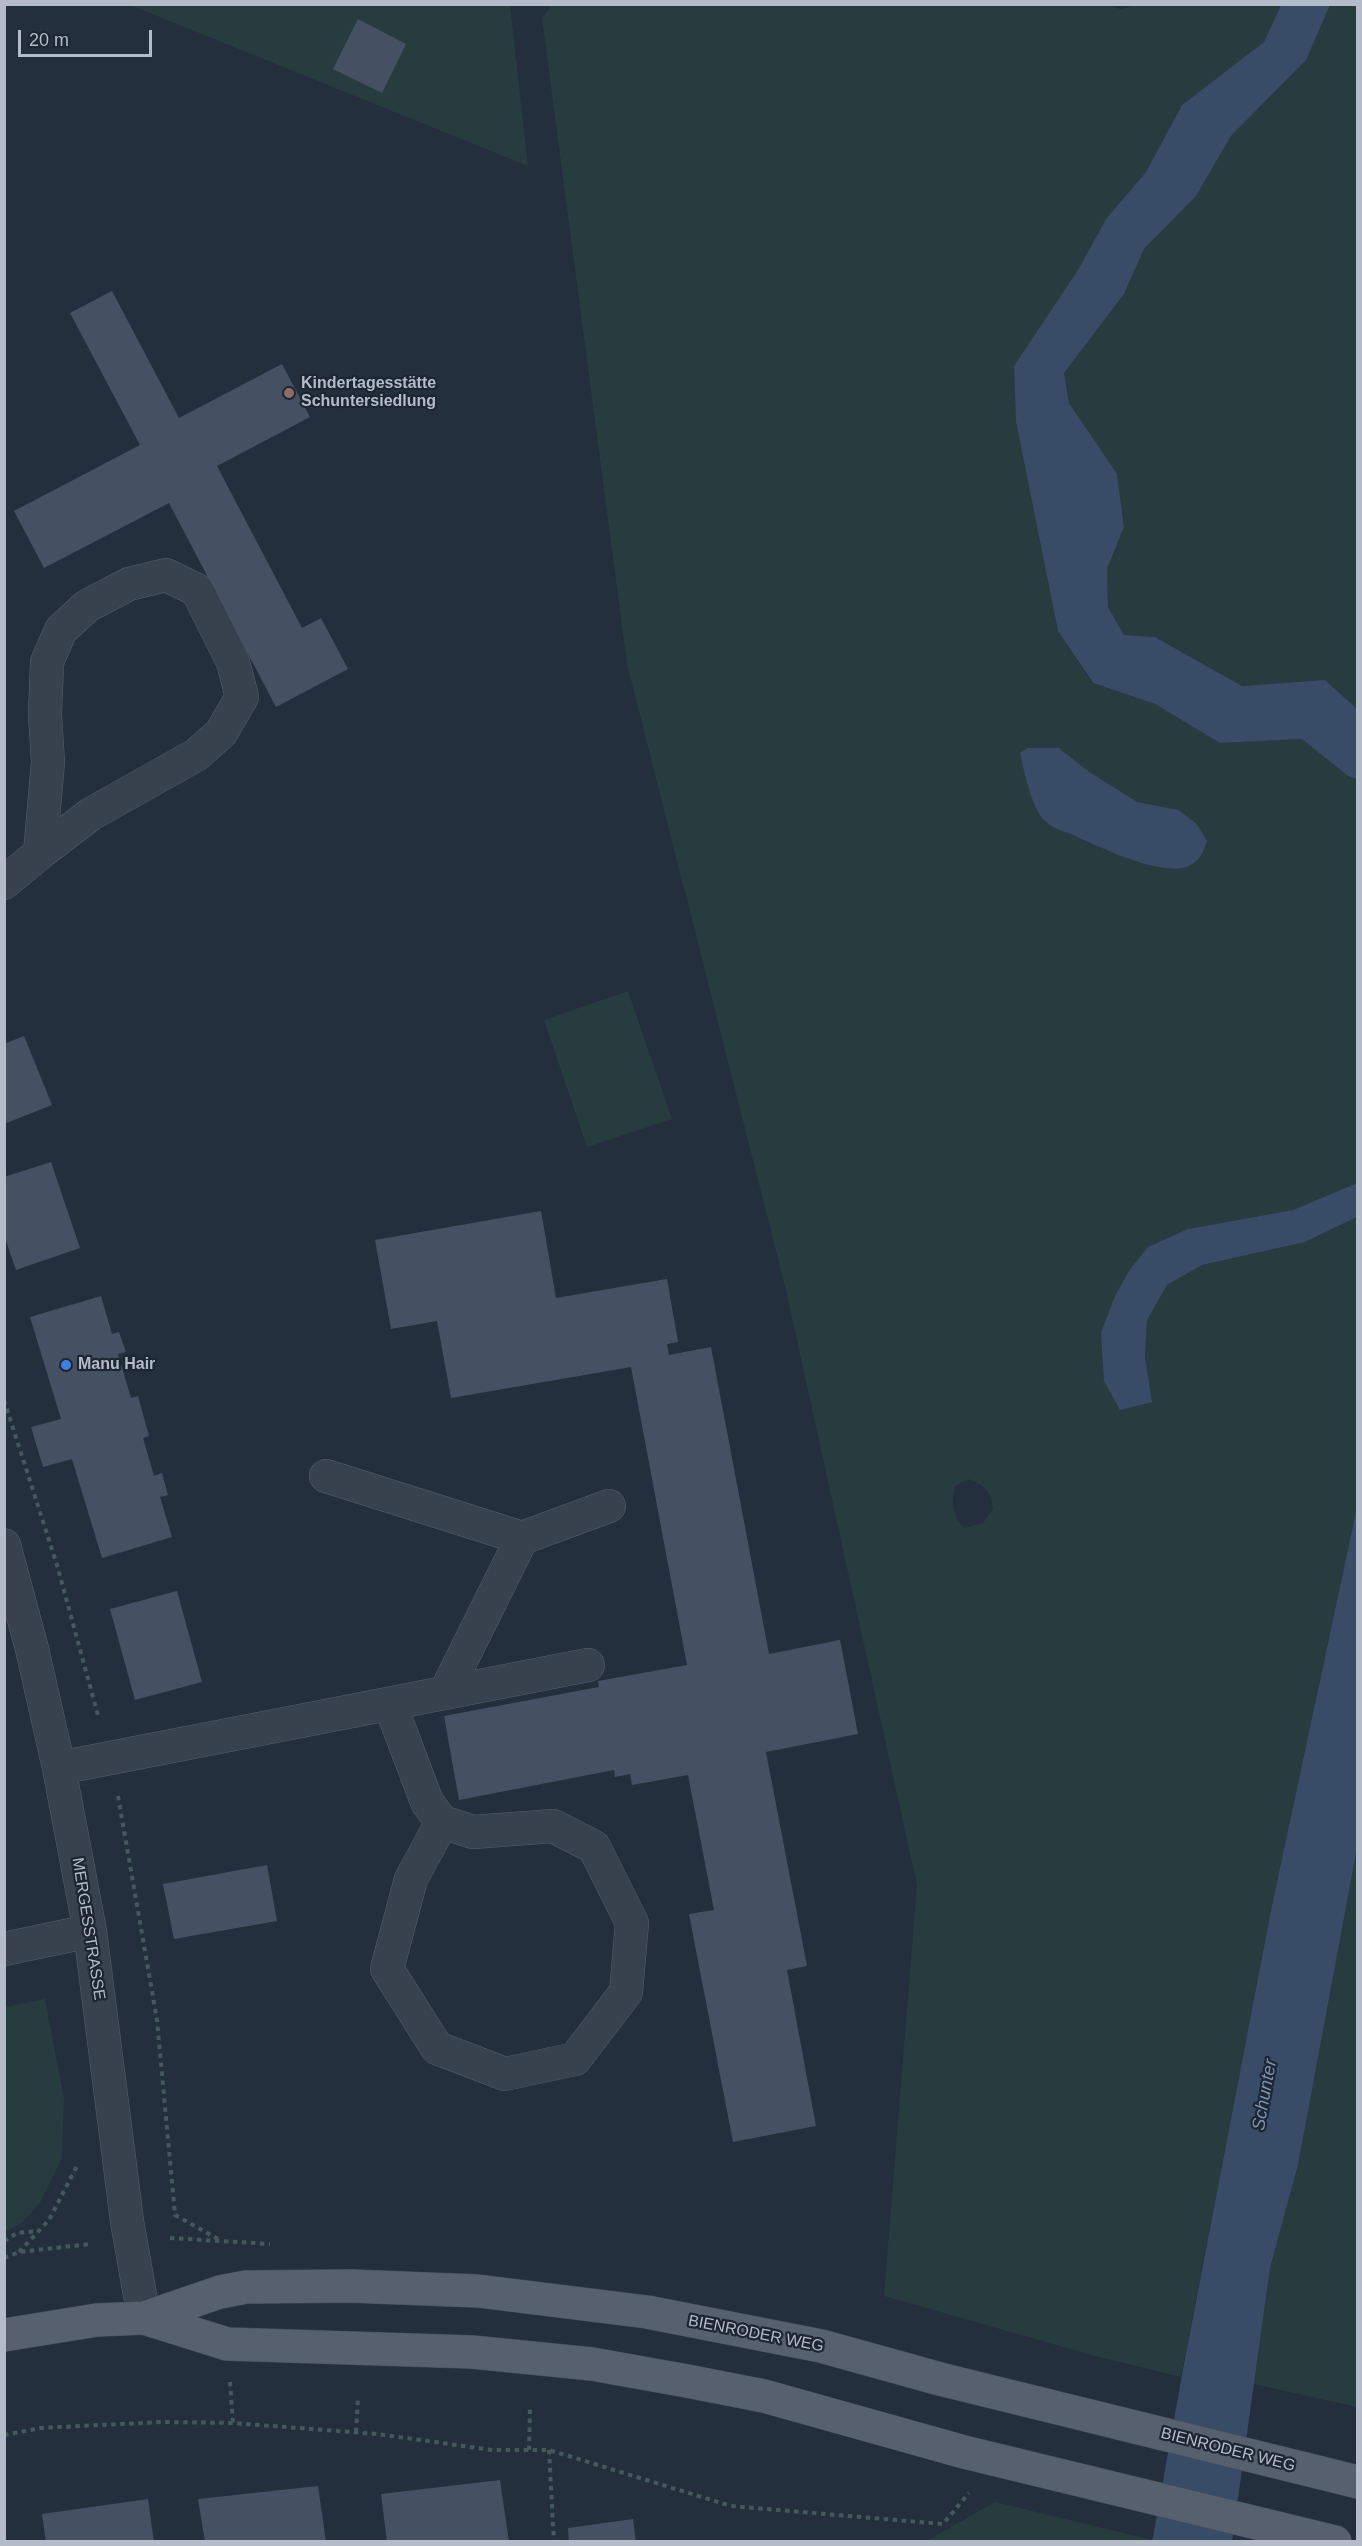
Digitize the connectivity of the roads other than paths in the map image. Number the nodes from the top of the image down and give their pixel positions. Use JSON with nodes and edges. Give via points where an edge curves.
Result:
{"nodes":[{"id":1,"x":40,"y":854,"type":"junction"},
{"id":2,"x":4,"y":883,"type":"edge"},
{"id":3,"x":326,"y":1476,"type":"dead end"},
{"id":4,"x":609,"y":1506,"type":"dead end"},
{"id":5,"x":522,"y":1538,"type":"junction"},
{"id":6,"x":4,"y":1545,"type":"edge"},
{"id":7,"x":16,"y":1637,"type":"edge"},
{"id":8,"x":588,"y":1665,"type":"dead end"},
{"id":9,"x":445,"y":1693,"type":"junction"},
{"id":10,"x":390,"y":1704,"type":"junction"},
{"id":11,"x":59,"y":1768,"type":"junction"},
{"id":12,"x":442,"y":1822,"type":"junction"},
{"id":13,"x":90,"y":1931,"type":"junction"},
{"id":14,"x":4,"y":1949,"type":"edge"},
{"id":15,"x":144,"y":2318,"type":"junction"},
{"id":16,"x":4,"y":2335,"type":"edge"},
{"id":17,"x":1358,"y":2482,"type":"edge"},
{"id":18,"x":1335,"y":2541,"type":"edge"}],
"edges":[{"from":1,"to":1,"type":"street","via":[[48,762],[47,662],[62,630],[87,606],[129,584],[166,575],[197,590],[233,662],[242,697],[221,733],[196,756],[91,814]]},
{"from":1,"to":2,"type":"street"},
{"from":3,"to":5,"type":"street"},
{"from":4,"to":5,"type":"street"},
{"from":5,"to":9,"type":"street"},
{"from":6,"to":7,"type":"street","name":"MERGESSTRASSE"},
{"from":7,"to":11,"type":"street","name":"MERGESSTRASSE"},
{"from":8,"to":9,"type":"street"},
{"from":9,"to":10,"type":"street"},
{"from":10,"to":11,"type":"street"},
{"from":10,"to":12,"type":"street","via":[[427,1802]]},
{"from":11,"to":13,"type":"street","name":"MERGESSTRASSE"},
{"from":12,"to":12,"type":"street","via":[[474,1832],[553,1826],[594,1847],[632,1923],[626,1992],[575,2059],[505,2074],[437,2048],[387,1969],[411,1878]]},
{"from":13,"to":14,"type":"street"},
{"from":13,"to":15,"type":"street","name":"MERGESSTRASSE"},
{"from":15,"to":16,"type":"main road","name":"BIENRODER WEG","via":[[97,2320]]},
{"from":15,"to":17,"type":"main road","name":"BIENRODER WEG","via":[[246,2287],[478,2290],[646,2312],[821,2346]]},
{"from":15,"to":18,"type":"main road","name":"BIENRODER WEG","via":[[227,2344],[472,2352],[591,2364],[764,2396],[964,2452]]}]}
